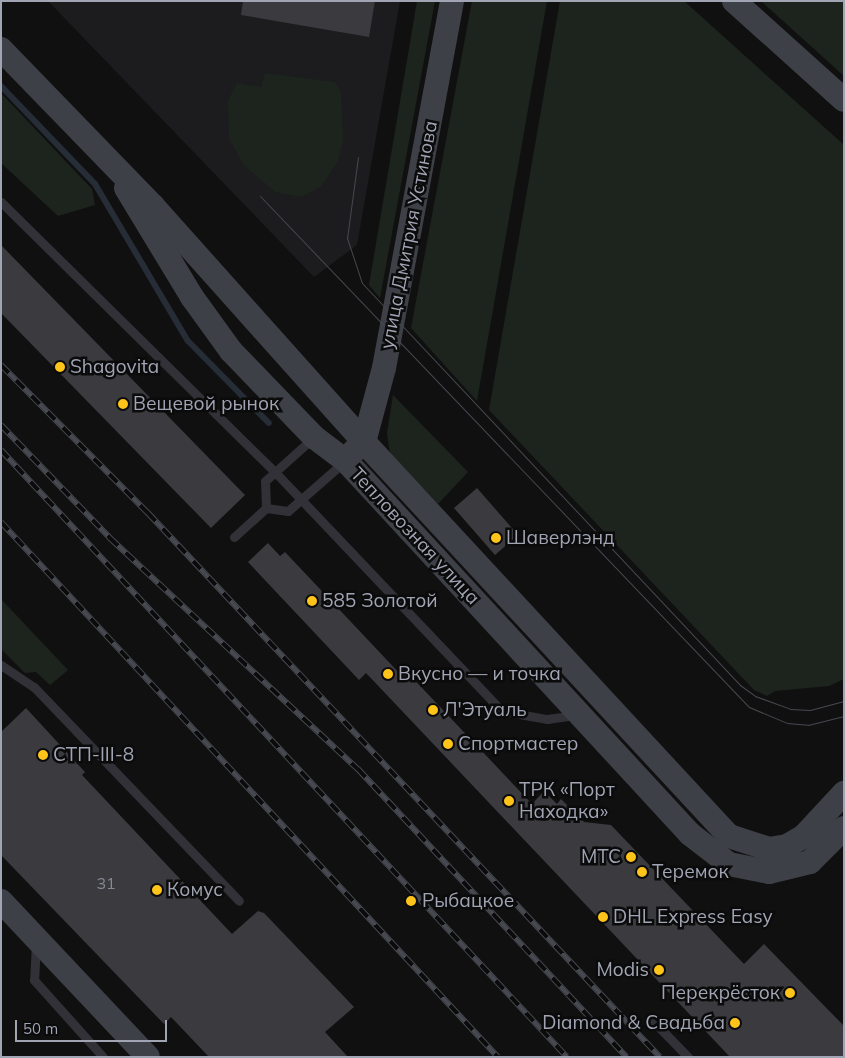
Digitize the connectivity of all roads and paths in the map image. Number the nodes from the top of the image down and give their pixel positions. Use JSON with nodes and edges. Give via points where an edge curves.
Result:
{"nodes":[{"id":1,"x":452,"y":1,"type":"edge"},
{"id":2,"x":734,"y":1,"type":"edge"},
{"id":3,"x":1,"y":49,"type":"edge"},
{"id":4,"x":844,"y":100,"type":"edge"},
{"id":5,"x":116,"y":169,"type":"junction"},
{"id":6,"x":1,"y":202,"type":"edge"},
{"id":7,"x":314,"y":437,"type":"junction"},
{"id":8,"x":364,"y":442,"type":"junction"},
{"id":9,"x":345,"y":460,"type":"junction"},
{"id":10,"x":275,"y":472,"type":"junction"},
{"id":11,"x":301,"y":499,"type":"junction"},
{"id":12,"x":266,"y":508,"type":"junction"},
{"id":13,"x":234,"y":537,"type":"dead end"},
{"id":14,"x":1,"y":665,"type":"edge"},
{"id":15,"x":581,"y":714,"type":"junction"},
{"id":16,"x":844,"y":793,"type":"edge"},
{"id":17,"x":844,"y":828,"type":"edge"},
{"id":18,"x":239,"y":901,"type":"dead end"},
{"id":19,"x":1,"y":902,"type":"edge"},
{"id":20,"x":37,"y":939,"type":"junction"},
{"id":21,"x":654,"y":1022,"type":"dead end"},
{"id":22,"x":103,"y":1057,"type":"edge"},
{"id":23,"x":148,"y":1057,"type":"edge"},
{"id":24,"x":688,"y":1057,"type":"edge"}],
"edges":[{"from":1,"to":8,"type":"street","name":"улица Дмитрия Устинова","via":[[384,368]]},
{"from":2,"to":4,"type":"street"},
{"from":3,"to":5,"type":"street","name":"Тепловозная улица"},
{"from":5,"to":7,"type":"street","name":"Тепловозная улица","via":[[147,227],[231,351]]},
{"from":5,"to":8,"type":"street","name":"Тепловозная улица"},
{"from":6,"to":10,"type":"lane"},
{"from":7,"to":9,"type":"street","name":"Тепловозная улица"},
{"from":7,"to":10,"type":"lane"},
{"from":8,"to":9,"type":"street"},
{"from":8,"to":16,"type":"street","name":"Тепловозная улица","via":[[712,821],[750,846],[769,849],[796,841]]},
{"from":9,"to":11,"type":"lane"},
{"from":9,"to":15,"type":"street","name":"Тепловозная улица"},
{"from":10,"to":11,"type":"lane"},
{"from":10,"to":12,"type":"lane","via":[[265,481]]},
{"from":11,"to":12,"type":"lane","via":[[288,511]]},
{"from":11,"to":15,"type":"lane","via":[[502,711],[547,719]]},
{"from":12,"to":13,"type":"lane"},
{"from":14,"to":18,"type":"lane","via":[[34,687]]},
{"from":15,"to":17,"type":"street","name":"Тепловозная улица","via":[[690,834],[729,864],[750,870],[790,870],[810,862]]},
{"from":19,"to":20,"type":"street"},
{"from":20,"to":22,"type":"lane","via":[[34,980]]},
{"from":20,"to":23,"type":"street"},
{"from":21,"to":24,"type":"lane"}]}
